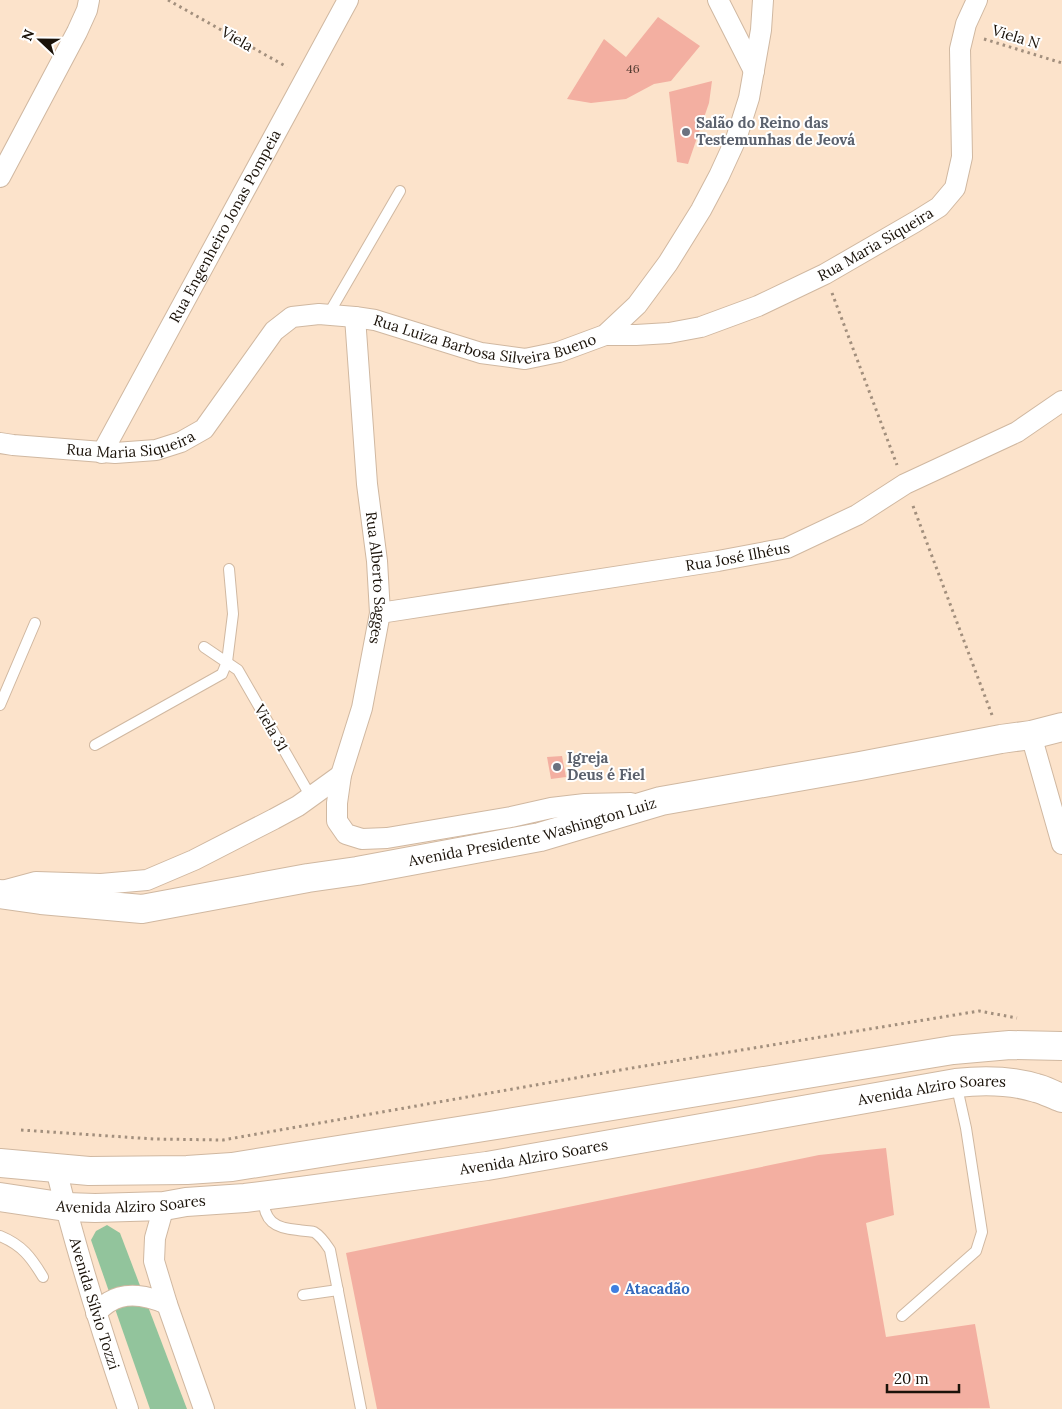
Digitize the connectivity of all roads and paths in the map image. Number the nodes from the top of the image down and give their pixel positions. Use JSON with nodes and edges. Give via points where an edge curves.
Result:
{"nodes":[{"id":1,"x":89,"y":0,"type":"edge"},
{"id":2,"x":168,"y":0,"type":"edge"},
{"id":3,"x":348,"y":0,"type":"edge"},
{"id":4,"x":718,"y":0,"type":"edge"},
{"id":5,"x":763,"y":0,"type":"edge"},
{"id":6,"x":977,"y":0,"type":"edge"},
{"id":7,"x":964,"y":33,"type":"junction"},
{"id":8,"x":1062,"y":63,"type":"edge"},
{"id":9,"x":754,"y":70,"type":"junction"},
{"id":10,"x":306,"y":78,"type":"junction"},
{"id":11,"x":0,"y":177,"type":"edge"},
{"id":12,"x":400,"y":190,"type":"dead end"},
{"id":13,"x":328,"y":315,"type":"junction"},
{"id":14,"x":355,"y":317,"type":"junction"},
{"id":15,"x":605,"y":335,"type":"junction"},
{"id":16,"x":1062,"y":401,"type":"edge"},
{"id":17,"x":0,"y":443,"type":"edge"},
{"id":18,"x":102,"y":453,"type":"junction"},
{"id":19,"x":229,"y":569,"type":"dead end"},
{"id":20,"x":380,"y":613,"type":"junction"},
{"id":21,"x":35,"y":623,"type":"dead end"},
{"id":22,"x":204,"y":647,"type":"dead end"},
{"id":23,"x":226,"y":662,"type":"junction"},
{"id":24,"x":0,"y":705,"type":"edge"},
{"id":25,"x":1062,"y":727,"type":"edge"},
{"id":26,"x":1031,"y":735,"type":"junction"},
{"id":27,"x":95,"y":745,"type":"dead end"},
{"id":28,"x":341,"y":775,"type":"junction"},
{"id":29,"x":311,"y":797,"type":"junction"},
{"id":30,"x":661,"y":801,"type":"junction"},
{"id":31,"x":1062,"y":844,"type":"edge"},
{"id":32,"x":0,"y":893,"type":"edge"},
{"id":33,"x":1021,"y":1018,"type":"dead end"},
{"id":34,"x":1062,"y":1046,"type":"edge"},
{"id":35,"x":956,"y":1082,"type":"junction"},
{"id":36,"x":1062,"y":1098,"type":"edge"},
{"id":37,"x":21,"y":1130,"type":"dead end"},
{"id":38,"x":0,"y":1163,"type":"edge"},
{"id":39,"x":56,"y":1169,"type":"junction"},
{"id":40,"x":263,"y":1196,"type":"junction"},
{"id":41,"x":0,"y":1197,"type":"edge"},
{"id":42,"x":164,"y":1206,"type":"junction"},
{"id":43,"x":66,"y":1207,"type":"junction"},
{"id":44,"x":0,"y":1236,"type":"edge"},
{"id":45,"x":43,"y":1277,"type":"dead end"},
{"id":46,"x":338,"y":1290,"type":"junction"},
{"id":47,"x":303,"y":1295,"type":"dead end"},
{"id":48,"x":167,"y":1304,"type":"junction"},
{"id":49,"x":96,"y":1312,"type":"junction"},
{"id":50,"x":902,"y":1316,"type":"dead end"},
{"id":51,"x":128,"y":1409,"type":"edge"},
{"id":52,"x":204,"y":1409,"type":"edge"},
{"id":53,"x":361,"y":1409,"type":"edge"}],
"edges":[{"from":1,"to":11,"type":"street","via":[[77,32]]},
{"from":2,"to":10,"type":"path","name":"Viela"},
{"from":3,"to":10,"type":"street","name":"Rua Engenheiro Jonas Pompeia"},
{"from":4,"to":9,"type":"street"},
{"from":5,"to":9,"type":"street","name":"Rua Luiza Barbosa Silveira Bueno"},
{"from":6,"to":7,"type":"street","name":"Rua Maria Siqueira"},
{"from":7,"to":8,"type":"path","name":"Viela N"},
{"from":7,"to":15,"type":"street","name":"Rua Maria Siqueira","via":[[960,49],[962,157],[955,188],[939,207],[825,274],[758,306],[702,327],[636,336]]},
{"from":9,"to":15,"type":"street","name":"Rua Luiza Barbosa Silveira Bueno","via":[[736,139],[701,210],[637,305]]},
{"from":10,"to":18,"type":"street","name":"Rua Engenheiro Jonas Pompeia"},
{"from":12,"to":13,"type":"lane"},
{"from":13,"to":14,"type":"street","name":"Rua Maria Siqueira"},
{"from":13,"to":18,"type":"street","name":"Rua Maria Siqueira","via":[[292,317],[274,331],[204,429],[181,442],[156,450]]},
{"from":14,"to":15,"type":"street","name":"Rua Luiza Barbosa Silveira Bueno","via":[[375,320],[481,353],[525,358],[559,352]]},
{"from":14,"to":20,"type":"street","name":"Rua Alberto Sagges"},
{"from":16,"to":20,"type":"street","name":"Rua José Ilhéus","via":[[1017,432],[904,484],[857,515],[787,548]]},
{"from":17,"to":18,"type":"street","name":"Rua Maria Siqueira"},
{"from":19,"to":23,"type":"lane","via":[[232,614]]},
{"from":20,"to":28,"type":"street","name":"Rua Alberto Sagges","via":[[362,708]]},
{"from":21,"to":24,"type":"lane"},
{"from":22,"to":23,"type":"lane","name":"Viela 31"},
{"from":23,"to":27,"type":"lane","via":[[222,674]]},
{"from":23,"to":29,"type":"lane","name":"Viela 31","via":[[238,670]]},
{"from":25,"to":26,"type":"main road","name":"Avenida Presidente Washington Luiz"},
{"from":26,"to":30,"type":"main road","name":"Avenida Presidente Washington Luiz"},
{"from":26,"to":31,"type":"street"},
{"from":28,"to":29,"type":"street"},
{"from":28,"to":30,"type":"street","name":"Rua Alberto Sagges","via":[[337,820],[346,834],[362,839],[387,838],[551,808]]},
{"from":29,"to":32,"type":"street","via":[[194,860],[147,880],[101,884],[36,882]]},
{"from":30,"to":32,"type":"main road","name":"Avenida Presidente Washington Luiz","via":[[540,837],[142,910]]},
{"from":33,"to":37,"type":"path","via":[[979,1011],[223,1140]]},
{"from":34,"to":39,"type":"main road","name":"Avenida Alziro Soares","via":[[1010,1045],[953,1050],[232,1167],[89,1172]]},
{"from":35,"to":36,"type":"main road","name":"Avenida Alziro Soares","via":[[1015,1083]]},
{"from":35,"to":40,"type":"main road","name":"Avenida Alziro Soares","via":[[486,1166]]},
{"from":35,"to":50,"type":"lane","via":[[982,1232],[976,1251]]},
{"from":38,"to":39,"type":"main road","name":"Avenida Alziro Soares"},
{"from":39,"to":43,"type":"street","name":"Avenida Sílvio Tozzi"},
{"from":40,"to":42,"type":"main road","name":"Avenida Alziro Soares"},
{"from":40,"to":46,"type":"lane","via":[[268,1218],[277,1227],[314,1232],[324,1241],[330,1250]]},
{"from":41,"to":43,"type":"main road","name":"Avenida Alziro Soares"},
{"from":42,"to":43,"type":"main road","name":"Avenida Alziro Soares"},
{"from":42,"to":48,"type":"street","via":[[154,1261]]},
{"from":43,"to":49,"type":"street","name":"Avenida Sílvio Tozzi"},
{"from":44,"to":45,"type":"lane","via":[[23,1249]]},
{"from":46,"to":47,"type":"lane"},
{"from":46,"to":53,"type":"lane"},
{"from":48,"to":49,"type":"street","via":[[153,1298],[120,1296]]},
{"from":48,"to":52,"type":"street"},
{"from":49,"to":51,"type":"street","name":"Avenida Sílvio Tozzi"}]}
